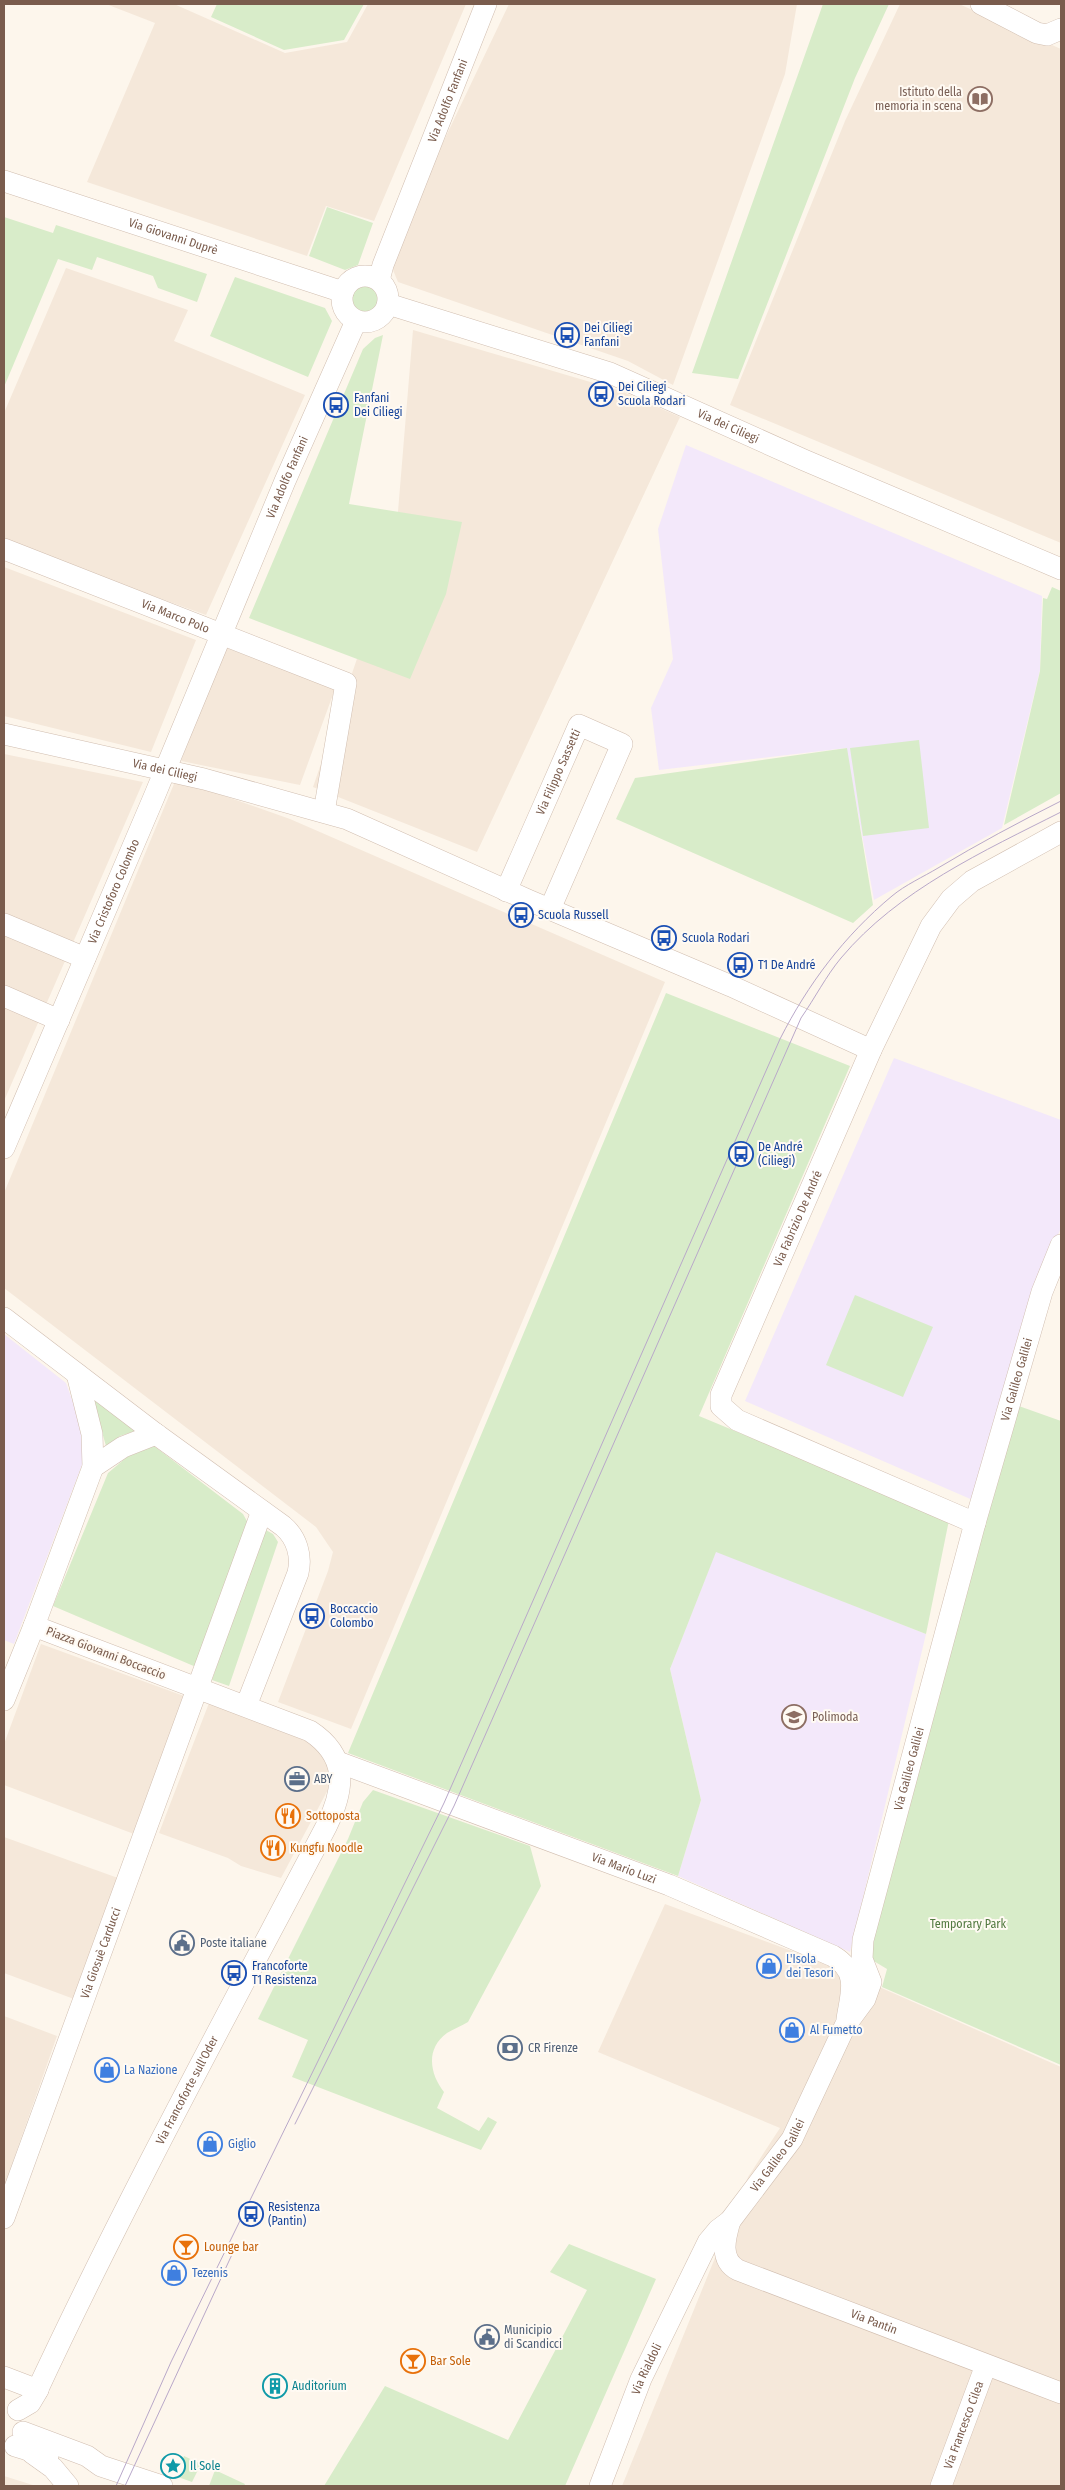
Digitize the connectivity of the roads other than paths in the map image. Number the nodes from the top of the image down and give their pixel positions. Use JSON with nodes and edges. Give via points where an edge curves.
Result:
{"nodes":[{"id":1,"x":486,"y":4,"type":"edge"},
{"id":2,"x":981,"y":4,"type":"edge"},
{"id":3,"x":1060,"y":32,"type":"edge"},
{"id":4,"x":4,"y":181,"type":"edge"},
{"id":5,"x":379,"y":280,"type":"junction"},
{"id":6,"x":342,"y":292,"type":"junction"},
{"id":7,"x":388,"y":304,"type":"junction"},
{"id":8,"x":356,"y":321,"type":"junction"},
{"id":9,"x":4,"y":549,"type":"edge"},
{"id":10,"x":1061,"y":568,"type":"edge"},
{"id":11,"x":220,"y":635,"type":"junction"},
{"id":12,"x":4,"y":734,"type":"edge"},
{"id":13,"x":165,"y":770,"type":"junction"},
{"id":14,"x":324,"y":812,"type":"junction"},
{"id":15,"x":1061,"y":832,"type":"edge"},
{"id":16,"x":506,"y":890,"type":"junction"},
{"id":17,"x":550,"y":909,"type":"junction"},
{"id":18,"x":4,"y":924,"type":"edge"},
{"id":19,"x":85,"y":958,"type":"junction"},
{"id":20,"x":4,"y":996,"type":"edge"},
{"id":21,"x":59,"y":1020,"type":"junction"},
{"id":22,"x":871,"y":1050,"type":"junction"},
{"id":23,"x":4,"y":1148,"type":"edge"},
{"id":24,"x":1061,"y":1245,"type":"edge"},
{"id":25,"x":4,"y":1318,"type":"edge"},
{"id":26,"x":78,"y":1374,"type":"junction"},
{"id":27,"x":156,"y":1434,"type":"junction"},
{"id":28,"x":93,"y":1467,"type":"junction"},
{"id":29,"x":262,"y":1511,"type":"junction"},
{"id":30,"x":975,"y":1523,"type":"junction"},
{"id":31,"x":34,"y":1626,"type":"junction"},
{"id":32,"x":197,"y":1688,"type":"junction"},
{"id":33,"x":4,"y":1700,"type":"edge"},
{"id":34,"x":246,"y":1706,"type":"junction"},
{"id":35,"x":338,"y":1762,"type":"junction"},
{"id":36,"x":845,"y":2026,"type":"junction"},
{"id":37,"x":4,"y":2218,"type":"edge"},
{"id":38,"x":730,"y":2221,"type":"junction"},
{"id":39,"x":702,"y":2254,"type":"joint"},
{"id":40,"x":986,"y":2365,"type":"junction"},
{"id":41,"x":4,"y":2377,"type":"edge"},
{"id":42,"x":38,"y":2390,"type":"junction"},
{"id":43,"x":1061,"y":2393,"type":"edge"},
{"id":44,"x":11,"y":2406,"type":"edge"},
{"id":45,"x":17,"y":2445,"type":"edge"},
{"id":46,"x":68,"y":2486,"type":"edge"},
{"id":47,"x":162,"y":2486,"type":"edge"},
{"id":48,"x":600,"y":2486,"type":"edge"},
{"id":49,"x":941,"y":2486,"type":"edge"}],
"edges":[{"from":1,"to":5,"type":"street","name":"Via Adolfo Fanfani"},
{"from":2,"to":3,"type":"street","via":[[1038,34]]},
{"from":4,"to":6,"type":"street","name":"Via Giovanni Duprè"},
{"from":5,"to":6,"type":"street","via":[[358,277]]},
{"from":5,"to":7,"type":"street","via":[[387,292]]},
{"from":6,"to":8,"type":"street","via":[[342,305]]},
{"from":7,"to":8,"type":"street","via":[[378,319]]},
{"from":7,"to":10,"type":"street","name":"Via dei Ciliegi","via":[[610,372],[804,460]]},
{"from":8,"to":11,"type":"street","name":"Via Adolfo Fanfani"},
{"from":9,"to":11,"type":"street","name":"Via Marco Polo"},
{"from":11,"to":13,"type":"street","name":"Via Cristoforo Colombo"},
{"from":11,"to":14,"type":"street","name":"Via Marco Polo","via":[[346,683]]},
{"from":12,"to":13,"type":"street","name":"Via dei Ciliegi"},
{"from":13,"to":14,"type":"street","name":"Via dei Ciliegi"},
{"from":13,"to":19,"type":"street","name":"Via Cristoforo Colombo"},
{"from":14,"to":16,"type":"street","name":"Via dei Ciliegi","via":[[347,819]]},
{"from":15,"to":22,"type":"street","name":"Via Fabrizio De André","via":[[983,874],[947,904],[931,926]]},
{"from":16,"to":17,"type":"street"},
{"from":16,"to":17,"type":"street","name":"Via Filippo Sassetti","via":[[579,724],[622,744]]},
{"from":17,"to":22,"type":"street"},
{"from":18,"to":19,"type":"street"},
{"from":19,"to":21,"type":"street","name":"Via Cristoforo Colombo"},
{"from":20,"to":21,"type":"street"},
{"from":21,"to":23,"type":"street","name":"Via Cristoforo Colombo"},
{"from":22,"to":30,"type":"street","name":"Via Fabrizio De André","via":[[723,1390],[721,1406],[751,1426]]},
{"from":24,"to":30,"type":"street","name":"Via Galileo Galilei","via":[[1042,1292]]},
{"from":25,"to":26,"type":"street"},
{"from":26,"to":27,"type":"street"},
{"from":26,"to":28,"type":"street","name":"Piazza Giovanni Boccaccio","via":[[92,1434]]},
{"from":27,"to":28,"type":"street","via":[[123,1447]]},
{"from":27,"to":29,"type":"street"},
{"from":28,"to":31,"type":"street","name":"Piazza Giovanni Boccaccio"},
{"from":29,"to":32,"type":"street"},
{"from":29,"to":34,"type":"street","via":[[290,1532],[298,1549],[300,1566]]},
{"from":30,"to":36,"type":"street","name":"Via Galileo Galilei","via":[[862,1945],[862,1959],[871,1985],[866,1999]]},
{"from":31,"to":32,"type":"street","name":"Piazza Giovanni Boccaccio"},
{"from":31,"to":33,"type":"street"},
{"from":32,"to":34,"type":"street","name":"Piazza Giovanni Boccaccio"},
{"from":32,"to":37,"type":"street","name":"Via Giosuè Carducci"},
{"from":34,"to":35,"type":"street","name":"Piazza Giovanni Boccaccio","via":[[310,1731],[332,1749]]},
{"from":35,"to":36,"type":"street","name":"Via Mario Luzi","via":[[669,1885],[832,1956],[848,1970],[853,1988]]},
{"from":35,"to":42,"type":"street","name":"Via Francoforte sull'Oder","via":[[340,1781],[331,1816],[181,2101]]},
{"from":36,"to":38,"type":"street","name":"Via Galileo Galilei","via":[[792,2139]]},
{"from":38,"to":39,"type":"street","name":"Via Galileo Galilei","via":[[713,2234]]},
{"from":38,"to":40,"type":"street","name":"Via Pantin","via":[[724,2246],[728,2261],[734,2268]]},
{"from":39,"to":48,"type":"street","name":"Via Rialdoli","via":[[642,2379]]},
{"from":40,"to":43,"type":"street","name":"Via Pantin"},
{"from":40,"to":49,"type":"street","name":"Via Francesco Cilea"},
{"from":41,"to":42,"type":"street"},
{"from":42,"to":44,"type":"street","name":"Via Francoforte sull'Oder","via":[[30,2403]]},
{"from":44,"to":45,"type":"street","via":[[24,2423]]},
{"from":45,"to":46,"type":"street","via":[[53,2468]]},
{"from":45,"to":47,"type":"street","via":[[76,2465],[101,2466]]}]}
